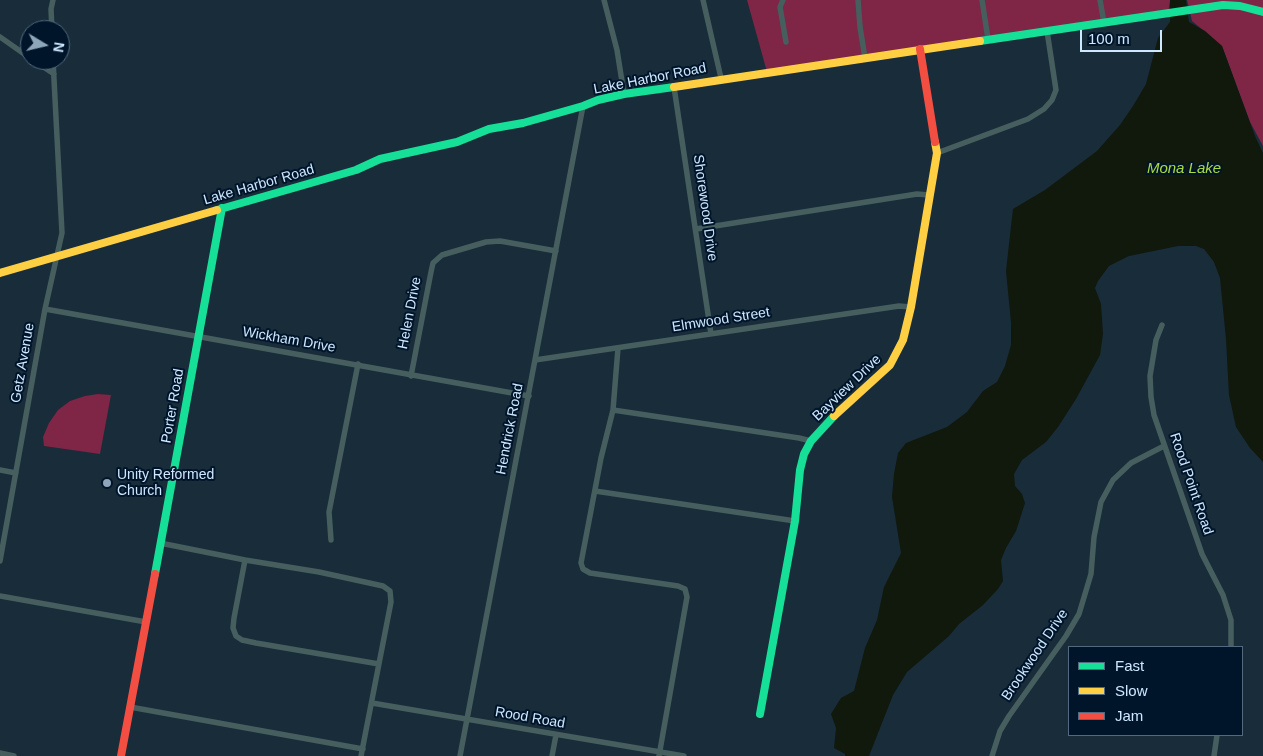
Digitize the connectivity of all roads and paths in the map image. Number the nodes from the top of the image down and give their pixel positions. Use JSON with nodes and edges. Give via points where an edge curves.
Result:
{"nodes":[{"id":1,"x":53,"y":0,"type":"edge"},
{"id":2,"x":604,"y":0,"type":"edge"},
{"id":3,"x":703,"y":0,"type":"edge"},
{"id":4,"x":783,"y":0,"type":"edge"},
{"id":5,"x":858,"y":0,"type":"edge"},
{"id":6,"x":982,"y":0,"type":"edge"},
{"id":7,"x":1100,"y":0,"type":"edge"},
{"id":8,"x":1263,"y":12,"type":"edge"},
{"id":9,"x":52,"y":20,"type":"edge"},
{"id":10,"x":1104,"y":23,"type":"junction"},
{"id":11,"x":1047,"y":31,"type":"junction"},
{"id":12,"x":0,"y":37,"type":"edge"},
{"id":13,"x":988,"y":39,"type":"junction"},
{"id":14,"x":786,"y":42,"type":"dead end"},
{"id":15,"x":920,"y":49,"type":"junction"},
{"id":16,"x":20,"y":51,"type":"edge"},
{"id":17,"x":865,"y":58,"type":"junction"},
{"id":18,"x":48,"y":70,"type":"edge"},
{"id":19,"x":54,"y":70,"type":"edge"},
{"id":20,"x":54,"y":74,"type":"junction"},
{"id":21,"x":721,"y":78,"type":"junction"},
{"id":22,"x":674,"y":87,"type":"junction"},
{"id":23,"x":624,"y":94,"type":"junction"},
{"id":24,"x":583,"y":106,"type":"junction"},
{"id":25,"x":937,"y":153,"type":"junction"},
{"id":26,"x":929,"y":194,"type":"junction"},
{"id":27,"x":222,"y":208,"type":"junction"},
{"id":28,"x":696,"y":229,"type":"junction"},
{"id":29,"x":556,"y":251,"type":"junction"},
{"id":30,"x":56,"y":258,"type":"junction"},
{"id":31,"x":0,"y":273,"type":"edge"},
{"id":32,"x":911,"y":307,"type":"junction"},
{"id":33,"x":45,"y":309,"type":"junction"},
{"id":34,"x":1162,"y":325,"type":"dead end"},
{"id":35,"x":711,"y":334,"type":"junction"},
{"id":36,"x":198,"y":336,"type":"junction"},
{"id":37,"x":618,"y":348,"type":"junction"},
{"id":38,"x":535,"y":360,"type":"junction"},
{"id":39,"x":358,"y":364,"type":"junction"},
{"id":40,"x":411,"y":376,"type":"junction"},
{"id":41,"x":528,"y":396,"type":"junction"},
{"id":42,"x":613,"y":410,"type":"junction"},
{"id":43,"x":811,"y":441,"type":"junction"},
{"id":44,"x":1164,"y":446,"type":"junction"},
{"id":45,"x":0,"y":470,"type":"edge"},
{"id":46,"x":16,"y":472,"type":"junction"},
{"id":47,"x":595,"y":491,"type":"junction"},
{"id":48,"x":795,"y":521,"type":"junction"},
{"id":49,"x":331,"y":540,"type":"dead end"},
{"id":50,"x":160,"y":543,"type":"junction"},
{"id":51,"x":245,"y":560,"type":"junction"},
{"id":52,"x":0,"y":561,"type":"edge"},
{"id":53,"x":0,"y":596,"type":"edge"},
{"id":54,"x":146,"y":622,"type":"junction"},
{"id":55,"x":1231,"y":646,"type":"edge"},
{"id":56,"x":379,"y":664,"type":"junction"},
{"id":57,"x":372,"y":703,"type":"junction"},
{"id":58,"x":130,"y":707,"type":"junction"},
{"id":59,"x":760,"y":714,"type":"dead end"},
{"id":60,"x":467,"y":719,"type":"junction"},
{"id":61,"x":556,"y":735,"type":"junction"},
{"id":62,"x":1217,"y":736,"type":"edge"},
{"id":63,"x":363,"y":749,"type":"junction"},
{"id":64,"x":0,"y":754,"type":"edge"},
{"id":65,"x":659,"y":754,"type":"edge"},
{"id":66,"x":14,"y":756,"type":"edge"},
{"id":67,"x":121,"y":756,"type":"edge"},
{"id":68,"x":361,"y":756,"type":"edge"},
{"id":69,"x":460,"y":756,"type":"edge"},
{"id":70,"x":552,"y":756,"type":"edge"},
{"id":71,"x":684,"y":756,"type":"edge"},
{"id":72,"x":992,"y":756,"type":"edge"},
{"id":73,"x":1214,"y":756,"type":"edge"}],
"edges":[{"from":1,"to":9,"type":"street"},
{"from":2,"to":23,"type":"street"},
{"from":3,"to":21,"type":"street"},
{"from":4,"to":14,"type":"street","via":[[780,7]]},
{"from":5,"to":17,"type":"street"},
{"from":6,"to":13,"type":"street"},
{"from":7,"to":10,"type":"street"},
{"from":8,"to":10,"type":"street","name":"Lake Harbor Road","via":[[1223,5]]},
{"from":10,"to":11,"type":"street","name":"Lake Harbor Road"},
{"from":11,"to":13,"type":"street","name":"Lake Harbor Road"},
{"from":11,"to":25,"type":"street","via":[[1056,90],[1044,109],[1028,119]]},
{"from":12,"to":16,"type":"street"},
{"from":13,"to":15,"type":"street","name":"Lake Harbor Road"},
{"from":15,"to":17,"type":"street","name":"Lake Harbor Road"},
{"from":15,"to":25,"type":"street","name":"Bayview Drive"},
{"from":17,"to":21,"type":"street","name":"Lake Harbor Road"},
{"from":18,"to":20,"type":"street"},
{"from":19,"to":20,"type":"street","name":"Getz Avenue"},
{"from":20,"to":30,"type":"street","name":"Getz Avenue","via":[[62,233]]},
{"from":21,"to":22,"type":"street","name":"Lake Harbor Road"},
{"from":22,"to":23,"type":"street","name":"Lake Harbor Road"},
{"from":22,"to":28,"type":"street","name":"Shorewood Drive"},
{"from":23,"to":24,"type":"street","name":"Lake Harbor Road"},
{"from":24,"to":27,"type":"street","name":"Lake Harbor Road","via":[[490,129],[457,142],[386,158],[356,170]]},
{"from":24,"to":29,"type":"street","name":"Hendrick Road"},
{"from":25,"to":26,"type":"street","name":"Bayview Drive"},
{"from":26,"to":28,"type":"street"},
{"from":26,"to":32,"type":"street","name":"Bayview Drive"},
{"from":27,"to":30,"type":"street","name":"Lake Harbor Road"},
{"from":27,"to":36,"type":"street","name":"Porter Road"},
{"from":28,"to":35,"type":"street","name":"Shorewood Drive"},
{"from":29,"to":38,"type":"street","name":"Hendrick Road"},
{"from":29,"to":40,"type":"street","name":"Helen Drive","via":[[500,241],[442,255],[430,272]]},
{"from":30,"to":31,"type":"street","name":"Lake Harbor Road"},
{"from":30,"to":33,"type":"street","name":"Getz Avenue"},
{"from":32,"to":35,"type":"street","name":"Elmwood Street","via":[[899,306]]},
{"from":32,"to":43,"type":"street","name":"Bayview Drive","via":[[903,340],[890,365],[840,409]]},
{"from":33,"to":36,"type":"street","name":"Wickham Drive"},
{"from":33,"to":46,"type":"street","name":"Getz Avenue"},
{"from":34,"to":44,"type":"street","name":"Rood Point Road","via":[[1150,376],[1150,397]]},
{"from":35,"to":37,"type":"street","name":"Elmwood Street"},
{"from":36,"to":39,"type":"street","name":"Wickham Drive"},
{"from":36,"to":50,"type":"street","name":"Porter Road"},
{"from":37,"to":38,"type":"street","name":"Elmwood Street"},
{"from":37,"to":42,"type":"street"},
{"from":38,"to":41,"type":"street","name":"Hendrick Road"},
{"from":39,"to":40,"type":"street","name":"Wickham Drive"},
{"from":39,"to":49,"type":"street","via":[[329,512]]},
{"from":40,"to":41,"type":"street","name":"Wickham Drive"},
{"from":41,"to":60,"type":"street","name":"Hendrick Road"},
{"from":42,"to":43,"type":"street"},
{"from":42,"to":47,"type":"street"},
{"from":43,"to":48,"type":"street","name":"Bayview Drive","via":[[800,470]]},
{"from":44,"to":55,"type":"street","name":"Rood Point Road","via":[[1202,554],[1223,595],[1231,620]]},
{"from":44,"to":72,"type":"street","name":"Brookwood Drive","via":[[1131,463],[1109,487],[1101,502],[1091,574],[1079,614],[1009,716]]},
{"from":45,"to":46,"type":"street"},
{"from":46,"to":52,"type":"street","name":"Getz Avenue"},
{"from":47,"to":48,"type":"street"},
{"from":47,"to":65,"type":"street","via":[[581,563],[583,569],[590,573],[678,586],[685,589],[687,597]]},
{"from":48,"to":59,"type":"street","name":"Bayview Drive"},
{"from":50,"to":51,"type":"street"},
{"from":50,"to":54,"type":"street","name":"Porter Road"},
{"from":51,"to":56,"type":"street","via":[[319,572],[383,586],[390,591],[391,602]]},
{"from":51,"to":56,"type":"street","via":[[234,618],[236,636],[256,643]]},
{"from":53,"to":54,"type":"street"},
{"from":54,"to":58,"type":"street","name":"Porter Road"},
{"from":56,"to":57,"type":"street"},
{"from":57,"to":60,"type":"street","name":"Rood Road"},
{"from":57,"to":63,"type":"street"},
{"from":58,"to":63,"type":"street"},
{"from":58,"to":67,"type":"street","name":"Porter Road"},
{"from":60,"to":61,"type":"street","name":"Rood Road"},
{"from":60,"to":69,"type":"street","name":"Hendrick Road"},
{"from":61,"to":65,"type":"street","name":"Rood Road"},
{"from":61,"to":70,"type":"street"},
{"from":62,"to":73,"type":"street"},
{"from":63,"to":68,"type":"street"},
{"from":64,"to":66,"type":"street"},
{"from":65,"to":71,"type":"street","name":"Rood Road"}]}
